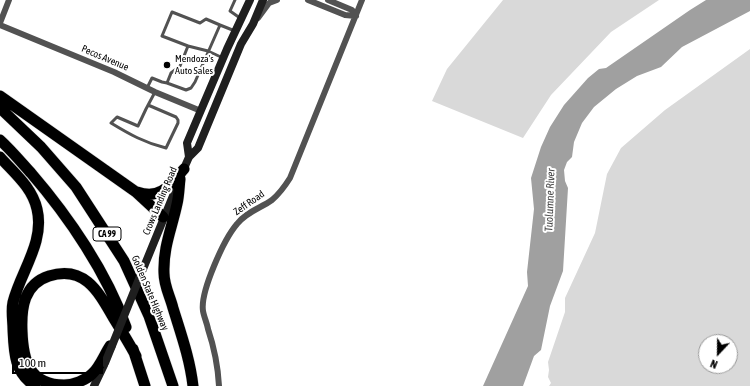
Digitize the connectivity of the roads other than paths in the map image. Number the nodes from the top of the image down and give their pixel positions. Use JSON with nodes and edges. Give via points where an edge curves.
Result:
{"nodes":[{"id":1,"x":9,"y":0,"type":"edge"},
{"id":2,"x":235,"y":0,"type":"edge"},
{"id":3,"x":250,"y":0,"type":"edge"},
{"id":4,"x":263,"y":0,"type":"edge"},
{"id":5,"x":277,"y":0,"type":"edge"},
{"id":6,"x":308,"y":0,"type":"edge"},
{"id":7,"x":328,"y":0,"type":"edge"},
{"id":8,"x":362,"y":0,"type":"edge"},
{"id":9,"x":356,"y":16,"type":"junction"},
{"id":10,"x":242,"y":19,"type":"junction"},
{"id":11,"x":0,"y":24,"type":"edge"},
{"id":12,"x":253,"y":24,"type":"junction"},
{"id":13,"x":220,"y":25,"type":"junction"},
{"id":14,"x":236,"y":31,"type":"junction"},
{"id":15,"x":188,"y":46,"type":"junction"},
{"id":16,"x":208,"y":51,"type":"junction"},
{"id":17,"x":224,"y":58,"type":"junction"},
{"id":18,"x":167,"y":82,"type":"junction"},
{"id":19,"x":148,"y":88,"type":"junction"},
{"id":20,"x":155,"y":92,"type":"junction"},
{"id":21,"x":0,"y":96,"type":"edge"},
{"id":22,"x":148,"y":105,"type":"junction"},
{"id":23,"x":0,"y":108,"type":"edge"},
{"id":24,"x":201,"y":111,"type":"junction"},
{"id":25,"x":0,"y":140,"type":"edge"},
{"id":26,"x":0,"y":157,"type":"edge"},
{"id":27,"x":189,"y":157,"type":"junction"},
{"id":28,"x":182,"y":174,"type":"junction"},
{"id":29,"x":136,"y":192,"type":"junction"},
{"id":30,"x":164,"y":217,"type":"junction"},
{"id":31,"x":113,"y":342,"type":"joint"},
{"id":32,"x":136,"y":356,"type":"junction"},
{"id":33,"x":103,"y":362,"type":"junction"},
{"id":34,"x":54,"y":384,"type":"edge"},
{"id":35,"x":35,"y":386,"type":"edge"},
{"id":36,"x":94,"y":386,"type":"edge"},
{"id":37,"x":145,"y":386,"type":"edge"},
{"id":38,"x":173,"y":386,"type":"edge"},
{"id":39,"x":192,"y":386,"type":"edge"},
{"id":40,"x":219,"y":386,"type":"edge"}],
"edges":[{"from":1,"to":11,"type":"street"},
{"from":2,"to":10,"type":"lane","via":[[230,11]]},
{"from":3,"to":10,"type":"main road","name":"Crows Landing Road"},
{"from":4,"to":12,"type":"main road","name":"Crows Landing Road"},
{"from":5,"to":12,"type":"street","via":[[269,3]]},
{"from":6,"to":9,"type":"street","via":[[346,15]]},
{"from":7,"to":9,"type":"street","via":[[352,10]]},
{"from":8,"to":9,"type":"street","name":"Zeff Road"},
{"from":9,"to":40,"type":"street","name":"Zeff Road","via":[[290,178],[272,200],[244,216],[237,223],[224,244],[209,279],[202,303],[217,364]]},
{"from":10,"to":14,"type":"main road","name":"Crows Landing Road"},
{"from":11,"to":19,"type":"street","name":"Pecos Avenue"},
{"from":12,"to":27,"type":"main road","name":"Crows Landing Road","via":[[241,44],[198,148]]},
{"from":13,"to":14,"type":"lane"},
{"from":13,"to":15,"type":"lane","via":[[206,19],[200,23],[172,12],[162,36]]},
{"from":13,"to":16,"type":"lane"},
{"from":14,"to":17,"type":"main road","name":"Crows Landing Road"},
{"from":15,"to":16,"type":"lane"},
{"from":15,"to":18,"type":"lane","via":[[180,66],[171,73]]},
{"from":16,"to":17,"type":"lane"},
{"from":16,"to":18,"type":"lane","via":[[191,88],[186,90]]},
{"from":17,"to":24,"type":"main road","name":"Crows Landing Road"},
{"from":18,"to":19,"type":"lane","via":[[152,78]]},
{"from":19,"to":20,"type":"street","name":"Pecos Avenue"},
{"from":20,"to":22,"type":"lane"},
{"from":20,"to":24,"type":"street","name":"Pecos Avenue"},
{"from":21,"to":29,"type":"highway"},
{"from":22,"to":22,"type":"lane","via":[[138,126],[117,117],[111,123],[136,138],[166,148],[178,120]]},
{"from":23,"to":38,"type":"highway","name":"Golden State Highway","number":"CA 99","via":[[41,147],[76,187],[120,255],[149,316]]},
{"from":24,"to":27,"type":"main road","name":"Crows Landing Road","via":[[187,143]]},
{"from":25,"to":32,"type":"highway","number":"CA 99","via":[[55,202],[82,241],[120,311]]},
{"from":26,"to":35,"type":"highway","via":[[27,186],[37,209],[37,239],[17,289],[12,312],[14,357],[26,379]]},
{"from":27,"to":28,"type":"main road","name":"Crows Landing Road"},
{"from":28,"to":29,"type":"highway","via":[[164,191],[150,195]]},
{"from":28,"to":30,"type":"main road","name":"Crows Landing Road"},
{"from":28,"to":39,"type":"highway","via":[[167,237],[164,274],[167,293],[185,347]]},
{"from":29,"to":30,"type":"highway"},
{"from":30,"to":31,"type":"main road","name":"Crows Landing Road","bridge":true},
{"from":31,"to":33,"type":"highway","bridge":true},
{"from":32,"to":34,"type":"highway","via":[[104,300],[92,285],[80,277],[56,274],[45,278],[30,289],[22,313],[24,358],[32,372]]},
{"from":32,"to":37,"type":"highway","number":"CA 99"},
{"from":33,"to":34,"type":"highway","via":[[91,376],[68,385]]},
{"from":33,"to":36,"type":"main road"}]}
